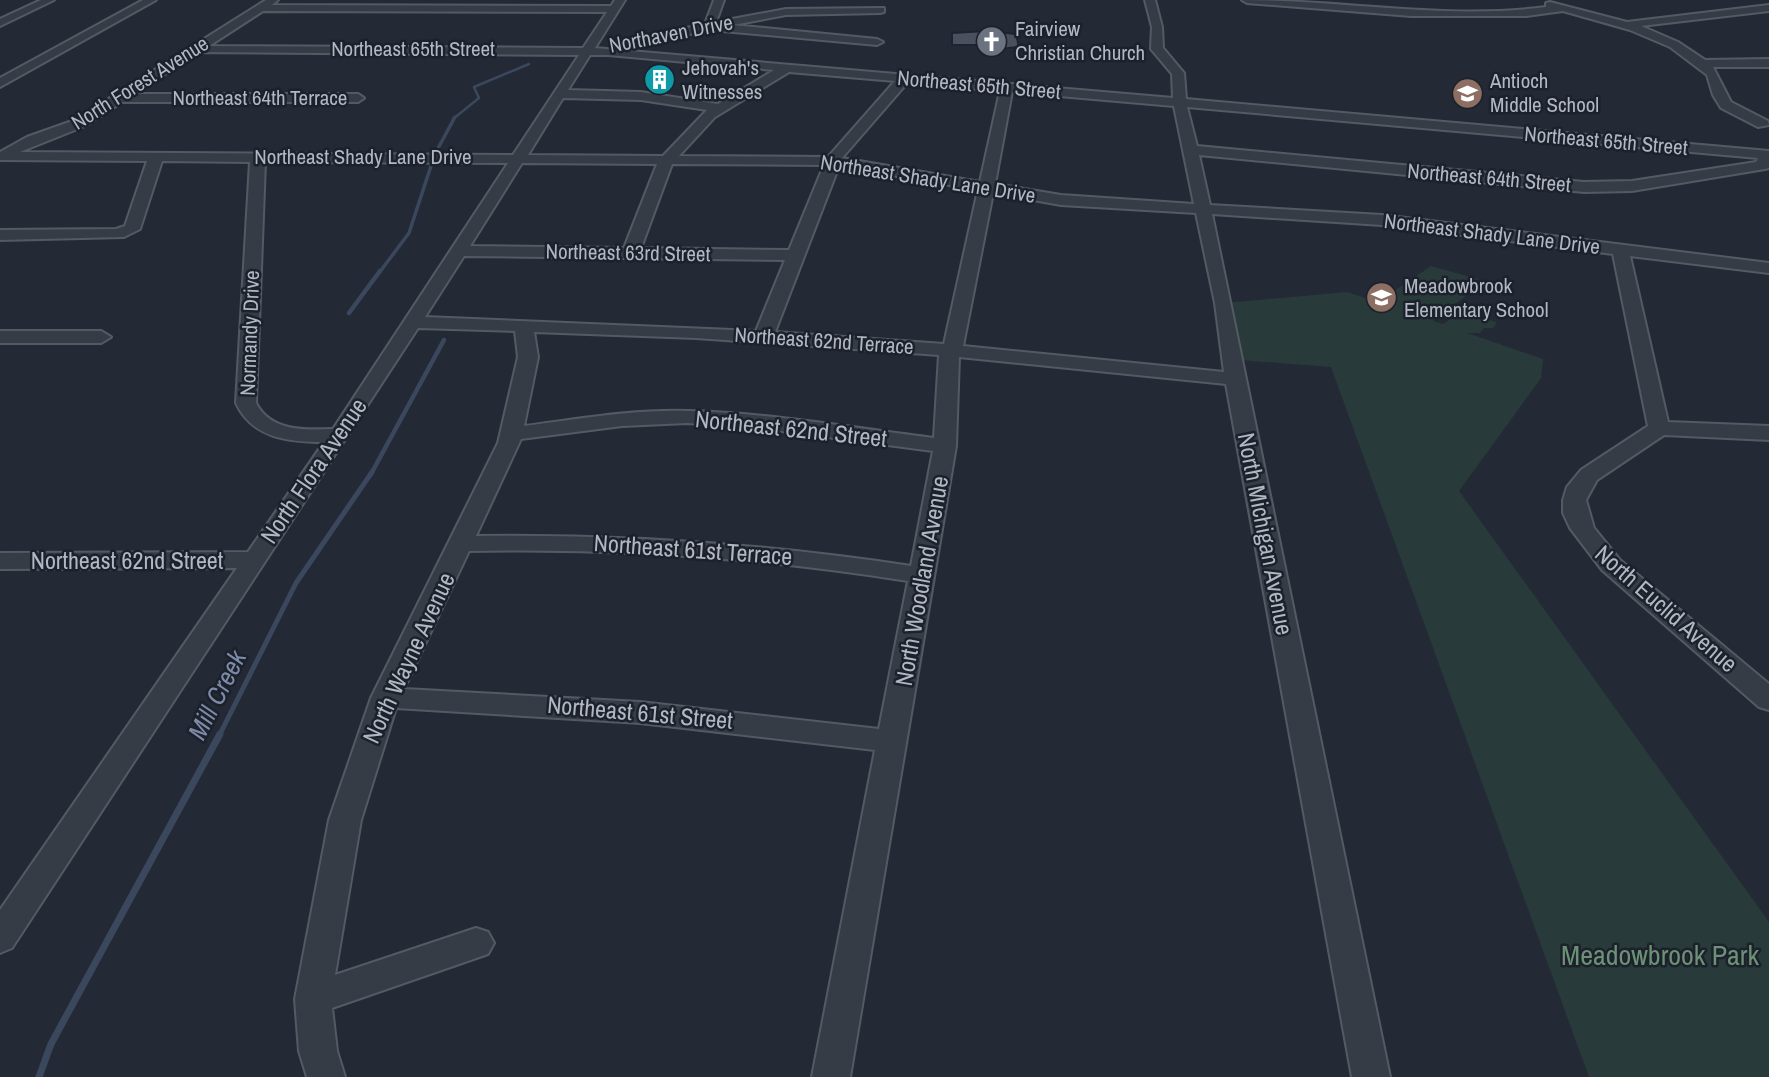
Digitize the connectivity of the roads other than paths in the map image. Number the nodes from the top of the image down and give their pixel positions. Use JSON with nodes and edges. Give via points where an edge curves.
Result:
{"nodes":[{"id":1,"x":49,"y":0,"type":"edge"},
{"id":2,"x":151,"y":0,"type":"edge"},
{"id":3,"x":273,"y":0,"type":"edge"},
{"id":4,"x":719,"y":0,"type":"edge"},
{"id":5,"x":1150,"y":0,"type":"edge"},
{"id":6,"x":1247,"y":0,"type":"edge"},
{"id":7,"x":1366,"y":0,"type":"edge"},
{"id":8,"x":1531,"y":0,"type":"edge"},
{"id":9,"x":617,"y":5,"type":"edge"},
{"id":10,"x":260,"y":8,"type":"junction"},
{"id":11,"x":1564,"y":8,"type":"junction"},
{"id":12,"x":1769,"y":8,"type":"edge"},
{"id":13,"x":880,"y":10,"type":"dead end"},
{"id":14,"x":1371,"y":11,"type":"junction"},
{"id":15,"x":0,"y":23,"type":"edge"},
{"id":16,"x":1625,"y":24,"type":"junction"},
{"id":17,"x":713,"y":27,"type":"junction"},
{"id":18,"x":877,"y":42,"type":"dead end"},
{"id":19,"x":196,"y":49,"type":"junction"},
{"id":20,"x":588,"y":51,"type":"junction"},
{"id":21,"x":1769,"y":63,"type":"edge"},
{"id":22,"x":1701,"y":64,"type":"junction"},
{"id":23,"x":789,"y":67,"type":"junction"},
{"id":24,"x":905,"y":78,"type":"junction"},
{"id":25,"x":0,"y":83,"type":"edge"},
{"id":26,"x":1007,"y":87,"type":"junction"},
{"id":27,"x":560,"y":93,"type":"junction"},
{"id":28,"x":120,"y":98,"type":"junction"},
{"id":29,"x":358,"y":99,"type":"dead end"},
{"id":30,"x":1180,"y":103,"type":"junction"},
{"id":31,"x":719,"y":108,"type":"junction"},
{"id":32,"x":1763,"y":124,"type":"dead end"},
{"id":33,"x":1192,"y":150,"type":"junction"},
{"id":34,"x":2,"y":156,"type":"edge"},
{"id":35,"x":156,"y":156,"type":"junction"},
{"id":36,"x":258,"y":157,"type":"junction"},
{"id":37,"x":520,"y":158,"type":"junction"},
{"id":38,"x":666,"y":160,"type":"junction"},
{"id":39,"x":833,"y":161,"type":"junction"},
{"id":40,"x":1766,"y":162,"type":"edge"},
{"id":41,"x":987,"y":187,"type":"junction"},
{"id":42,"x":1203,"y":211,"type":"junction"},
{"id":43,"x":0,"y":235,"type":"edge"},
{"id":44,"x":1620,"y":249,"type":"junction"},
{"id":45,"x":458,"y":251,"type":"junction"},
{"id":46,"x":631,"y":252,"type":"junction"},
{"id":47,"x":798,"y":254,"type":"junction"},
{"id":48,"x":1769,"y":268,"type":"edge"},
{"id":49,"x":412,"y":322,"type":"junction"},
{"id":50,"x":524,"y":326,"type":"junction"},
{"id":51,"x":0,"y":337,"type":"edge"},
{"id":52,"x":101,"y":337,"type":"dead end"},
{"id":53,"x":763,"y":337,"type":"junction"},
{"id":54,"x":949,"y":350,"type":"junction"},
{"id":55,"x":1235,"y":379,"type":"junction"},
{"id":56,"x":1659,"y":428,"type":"junction"},
{"id":57,"x":1769,"y":433,"type":"edge"},
{"id":58,"x":511,"y":434,"type":"junction"},
{"id":59,"x":340,"y":435,"type":"junction"},
{"id":60,"x":945,"y":446,"type":"junction"},
{"id":61,"x":462,"y":544,"type":"junction"},
{"id":62,"x":255,"y":559,"type":"junction"},
{"id":63,"x":0,"y":561,"type":"edge"},
{"id":64,"x":923,"y":576,"type":"junction"},
{"id":65,"x":385,"y":698,"type":"junction"},
{"id":66,"x":1769,"y":700,"type":"edge"},
{"id":67,"x":893,"y":742,"type":"junction"},
{"id":68,"x":0,"y":938,"type":"edge"},
{"id":69,"x":476,"y":943,"type":"dead end"},
{"id":70,"x":313,"y":999,"type":"junction"},
{"id":71,"x":326,"y":1077,"type":"edge"},
{"id":72,"x":831,"y":1077,"type":"edge"},
{"id":73,"x":1371,"y":1077,"type":"edge"}],
"edges":[{"from":1,"to":15,"type":"street"},
{"from":2,"to":25,"type":"street"},
{"from":3,"to":10,"type":"street","name":"North Forest Avenue"},
{"from":4,"to":17,"type":"street","via":[[710,24]]},
{"from":5,"to":30,"type":"street","name":"North Michigan Avenue","via":[[1157,49],[1178,72]]},
{"from":6,"to":14,"type":"street","via":[[1265,8]]},
{"from":7,"to":14,"type":"street"},
{"from":8,"to":11,"type":"street"},
{"from":9,"to":10,"type":"street"},
{"from":9,"to":20,"type":"street","name":"North Flora Avenue"},
{"from":10,"to":19,"type":"street","name":"North Forest Avenue"},
{"from":11,"to":14,"type":"street","via":[[1526,13]]},
{"from":11,"to":16,"type":"street"},
{"from":12,"to":16,"type":"street"},
{"from":13,"to":17,"type":"street","name":"Northaven Drive","via":[[790,11]]},
{"from":16,"to":22,"type":"street"},
{"from":17,"to":18,"type":"street"},
{"from":17,"to":20,"type":"street","name":"Northaven Drive"},
{"from":19,"to":20,"type":"street","name":"Northeast 65th Street"},
{"from":19,"to":28,"type":"street","name":"North Forest Avenue"},
{"from":20,"to":23,"type":"street","name":"Northeast 65th Street"},
{"from":20,"to":27,"type":"street","name":"North Flora Avenue"},
{"from":21,"to":22,"type":"street"},
{"from":22,"to":32,"type":"street","via":[[1714,76],[1719,98]]},
{"from":23,"to":24,"type":"street","name":"Northeast 65th Street"},
{"from":23,"to":31,"type":"street"},
{"from":24,"to":26,"type":"street","name":"Northeast 65th Street"},
{"from":24,"to":39,"type":"street"},
{"from":26,"to":30,"type":"street","name":"Northeast 65th Street"},
{"from":26,"to":41,"type":"street","name":"North Woodland Avenue"},
{"from":27,"to":31,"type":"street","via":[[641,96]]},
{"from":27,"to":37,"type":"street","name":"North Flora Avenue"},
{"from":28,"to":29,"type":"street","name":"Northeast 64th Terrace"},
{"from":28,"to":34,"type":"street","name":"North Forest Avenue","via":[[80,123],[23,143]]},
{"from":30,"to":33,"type":"street","name":"North Michigan Avenue"},
{"from":30,"to":40,"type":"street","name":"Northeast 65th Street"},
{"from":31,"to":38,"type":"street"},
{"from":33,"to":40,"type":"street","name":"Northeast 64th Street","via":[[1584,187],[1632,186]]},
{"from":33,"to":42,"type":"street","name":"North Michigan Avenue"},
{"from":34,"to":35,"type":"street","name":"Northeast Shady Lane Drive"},
{"from":35,"to":36,"type":"street","name":"Northeast Shady Lane Drive"},
{"from":35,"to":43,"type":"street","via":[[135,226],[118,234]]},
{"from":36,"to":37,"type":"street","name":"Northeast Shady Lane Drive"},
{"from":36,"to":59,"type":"street","name":"Normandy Drive","via":[[248,411],[276,430]]},
{"from":37,"to":38,"type":"street","name":"Northeast Shady Lane Drive"},
{"from":37,"to":45,"type":"street","name":"North Flora Avenue"},
{"from":38,"to":39,"type":"street","name":"Northeast Shady Lane Drive"},
{"from":38,"to":46,"type":"street"},
{"from":39,"to":41,"type":"street","name":"Northeast Shady Lane Drive"},
{"from":39,"to":47,"type":"street"},
{"from":41,"to":42,"type":"street","name":"Northeast Shady Lane Drive","via":[[1061,200]]},
{"from":41,"to":54,"type":"street","name":"North Woodland Avenue","via":[[955,343]]},
{"from":42,"to":44,"type":"street","name":"Northeast Shady Lane Drive","via":[[1394,222]]},
{"from":42,"to":55,"type":"street","name":"North Michigan Avenue"},
{"from":44,"to":48,"type":"street","name":"Northeast Shady Lane Drive"},
{"from":44,"to":56,"type":"street"},
{"from":45,"to":46,"type":"street","name":"Northeast 63rd Street"},
{"from":45,"to":49,"type":"street","name":"North Flora Avenue"},
{"from":46,"to":47,"type":"street","name":"Northeast 63rd Street"},
{"from":47,"to":53,"type":"street"},
{"from":49,"to":50,"type":"street","name":"Northeast 62nd Terrace"},
{"from":49,"to":59,"type":"street","name":"North Flora Avenue"},
{"from":50,"to":53,"type":"street","name":"Northeast 62nd Terrace"},
{"from":50,"to":58,"type":"street","name":"North Wayne Avenue","via":[[528,357]]},
{"from":51,"to":52,"type":"street"},
{"from":53,"to":54,"type":"street","name":"Northeast 62nd Terrace"},
{"from":54,"to":55,"type":"street","name":"Northeast 62nd Terrace"},
{"from":54,"to":60,"type":"street","name":"North Woodland Avenue"},
{"from":55,"to":73,"type":"street","name":"North Michigan Avenue"},
{"from":56,"to":57,"type":"street"},
{"from":56,"to":66,"type":"street","name":"North Euclid Avenue","via":[[1584,476],[1576,489],[1576,516],[1592,545],[1611,565]]},
{"from":58,"to":60,"type":"street","name":"Northeast 62nd Street","via":[[687,417]]},
{"from":58,"to":61,"type":"street","name":"North Wayne Avenue"},
{"from":59,"to":62,"type":"street","name":"North Flora Avenue"},
{"from":60,"to":64,"type":"street","name":"North Woodland Avenue"},
{"from":61,"to":64,"type":"street","name":"Northeast 61st Terrace","via":[[585,542],[699,547],[838,561]]},
{"from":61,"to":65,"type":"street","name":"North Wayne Avenue"},
{"from":62,"to":63,"type":"street","name":"Northeast 62nd Street"},
{"from":62,"to":68,"type":"street","name":"North Flora Avenue"},
{"from":64,"to":67,"type":"street","name":"North Woodland Avenue"},
{"from":65,"to":67,"type":"street","name":"Northeast 61st Street","via":[[669,713]]},
{"from":65,"to":70,"type":"street","name":"North Wayne Avenue","via":[[345,820]]},
{"from":67,"to":72,"type":"street","name":"North Woodland Avenue"},
{"from":69,"to":70,"type":"street"},
{"from":70,"to":71,"type":"street","name":"North Wayne Avenue","via":[[318,1051]]}]}
